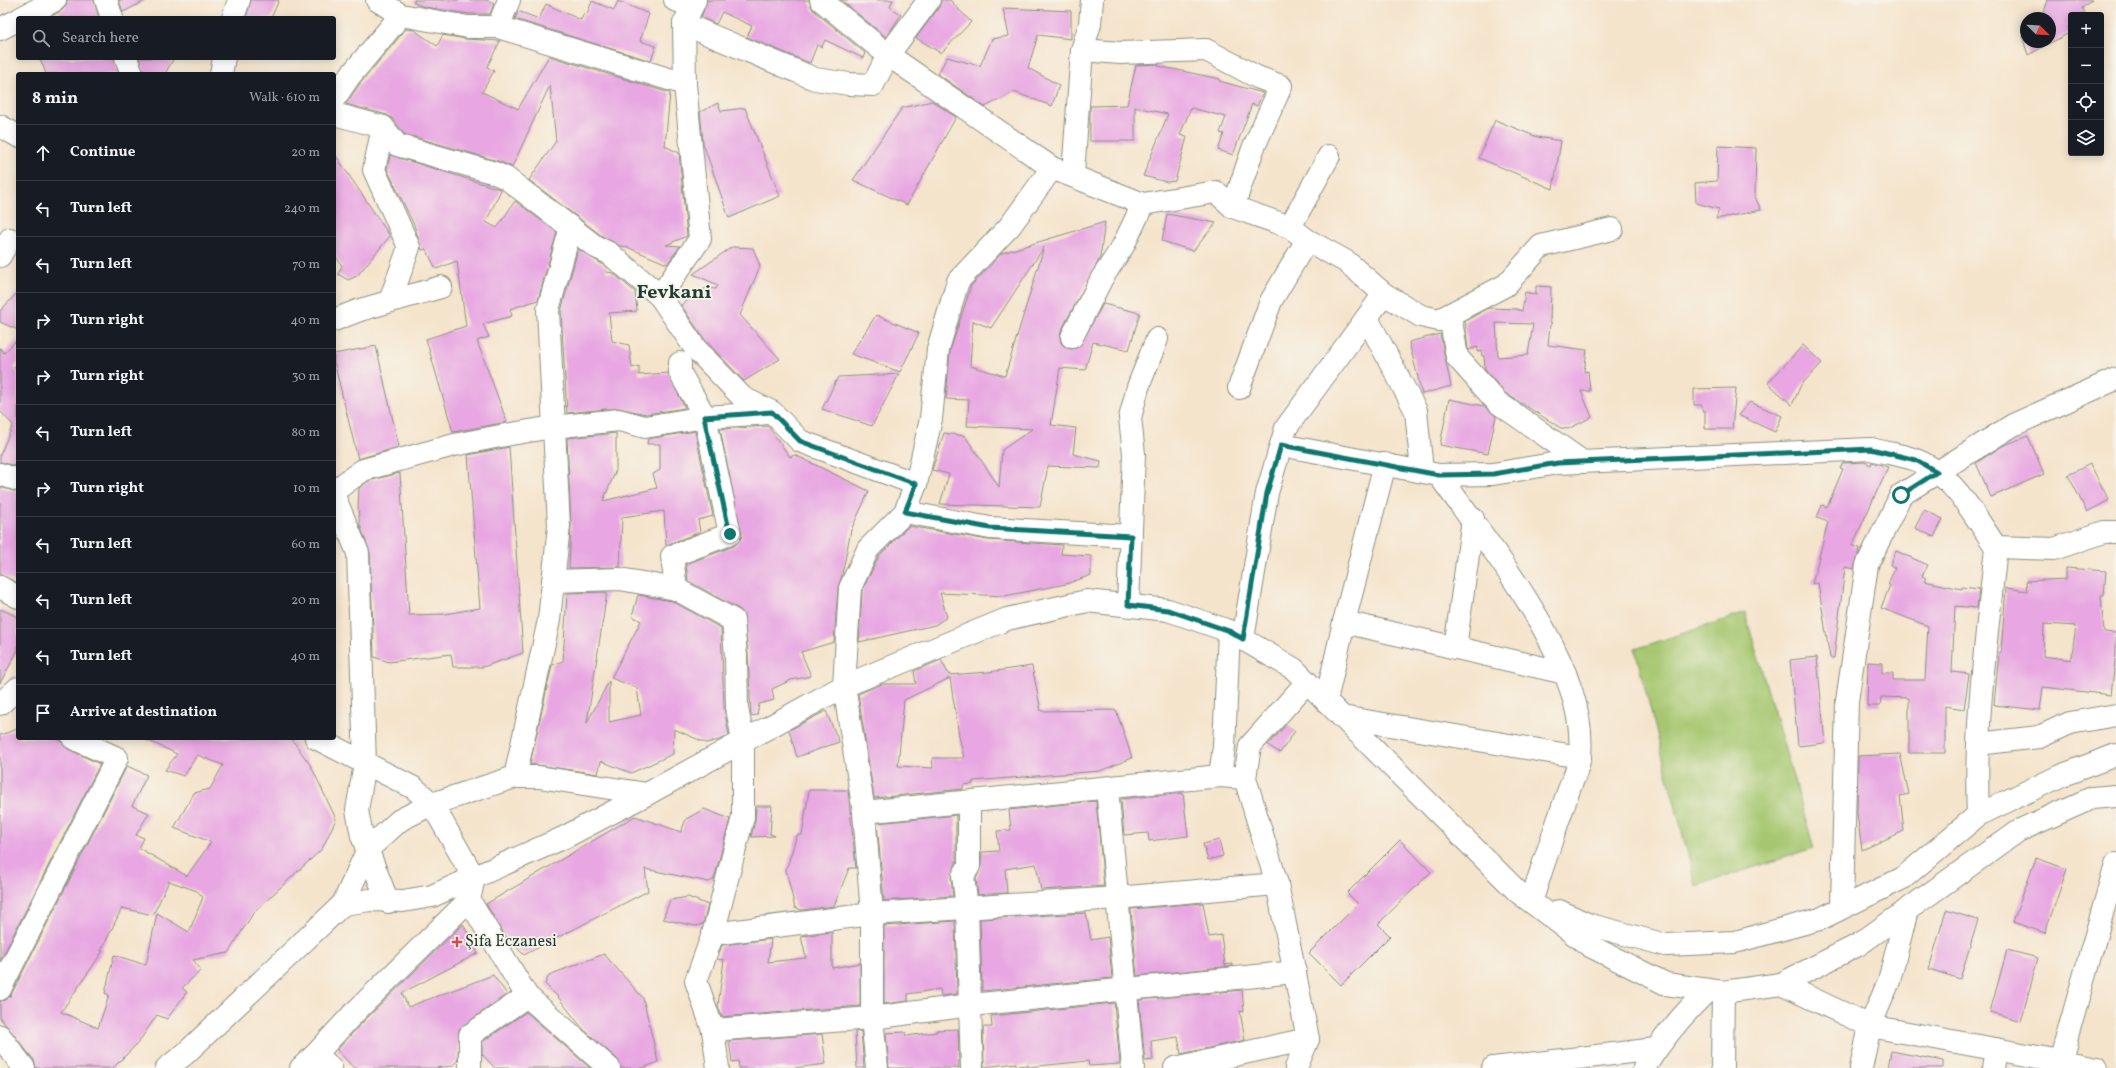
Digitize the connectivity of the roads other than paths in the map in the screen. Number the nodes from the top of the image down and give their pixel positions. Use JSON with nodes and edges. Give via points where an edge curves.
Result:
{"nodes":[{"id":1,"x":55,"y":0,"type":"edge"},
{"id":2,"x":106,"y":0,"type":"edge"},
{"id":3,"x":239,"y":0,"type":"edge"},
{"id":4,"x":377,"y":0,"type":"edge"},
{"id":5,"x":509,"y":0,"type":"edge"},
{"id":6,"x":821,"y":0,"type":"edge"},
{"id":7,"x":929,"y":0,"type":"edge"},
{"id":8,"x":1092,"y":0,"type":"edge"},
{"id":9,"x":686,"y":8,"type":"edge"},
{"id":10,"x":401,"y":15,"type":"junction"},
{"id":11,"x":25,"y":16,"type":"edge"},
{"id":12,"x":111,"y":16,"type":"edge"},
{"id":13,"x":234,"y":16,"type":"edge"},
{"id":14,"x":16,"y":21,"type":"edge"},
{"id":15,"x":498,"y":27,"type":"junction"},
{"id":16,"x":0,"y":30,"type":"edge"},
{"id":17,"x":1082,"y":50,"type":"junction"},
{"id":18,"x":888,"y":55,"type":"junction"},
{"id":19,"x":127,"y":60,"type":"edge"},
{"id":20,"x":224,"y":60,"type":"edge"},
{"id":21,"x":131,"y":72,"type":"edge"},
{"id":22,"x":221,"y":72,"type":"edge"},
{"id":23,"x":685,"y":84,"type":"junction"},
{"id":24,"x":336,"y":96,"type":"edge"},
{"id":25,"x":336,"y":115,"type":"edge"},
{"id":26,"x":0,"y":126,"type":"edge"},
{"id":27,"x":383,"y":127,"type":"junction"},
{"id":28,"x":16,"y":135,"type":"edge"},
{"id":29,"x":1329,"y":156,"type":"dead end"},
{"id":30,"x":1052,"y":168,"type":"junction"},
{"id":31,"x":1072,"y":174,"type":"junction"},
{"id":32,"x":1143,"y":204,"type":"junction"},
{"id":33,"x":1233,"y":207,"type":"junction"},
{"id":34,"x":571,"y":227,"type":"junction"},
{"id":35,"x":1612,"y":229,"type":"dead end"},
{"id":36,"x":1298,"y":233,"type":"junction"},
{"id":37,"x":441,"y":287,"type":"dead end"},
{"id":38,"x":1384,"y":294,"type":"junction"},
{"id":39,"x":660,"y":296,"type":"junction"},
{"id":40,"x":390,"y":302,"type":"junction"},
{"id":41,"x":1450,"y":315,"type":"junction"},
{"id":42,"x":1367,"y":318,"type":"junction"},
{"id":43,"x":336,"y":319,"type":"edge"},
{"id":44,"x":1072,"y":337,"type":"dead end"},
{"id":45,"x":1158,"y":339,"type":"dead end"},
{"id":46,"x":680,"y":363,"type":"dead end"},
{"id":47,"x":2116,"y":379,"type":"edge"},
{"id":48,"x":1239,"y":388,"type":"dead end"},
{"id":49,"x":772,"y":412,"type":"junction"},
{"id":50,"x":704,"y":417,"type":"junction"},
{"id":51,"x":553,"y":427,"type":"junction"},
{"id":52,"x":1281,"y":445,"type":"junction"},
{"id":53,"x":1583,"y":462,"type":"junction"},
{"id":54,"x":1385,"y":464,"type":"junction"},
{"id":55,"x":1937,"y":472,"type":"junction"},
{"id":56,"x":1430,"y":473,"type":"junction"},
{"id":57,"x":0,"y":474,"type":"edge"},
{"id":58,"x":16,"y":479,"type":"edge"},
{"id":59,"x":916,"y":484,"type":"junction"},
{"id":60,"x":336,"y":490,"type":"edge"},
{"id":61,"x":336,"y":501,"type":"edge"},
{"id":62,"x":905,"y":512,"type":"junction"},
{"id":63,"x":1473,"y":519,"type":"junction"},
{"id":64,"x":2116,"y":532,"type":"edge"},
{"id":65,"x":1131,"y":536,"type":"junction"},
{"id":66,"x":1996,"y":547,"type":"junction"},
{"id":67,"x":553,"y":581,"type":"junction"},
{"id":68,"x":0,"y":587,"type":"edge"},
{"id":69,"x":676,"y":590,"type":"junction"},
{"id":70,"x":16,"y":596,"type":"edge"},
{"id":71,"x":1128,"y":605,"type":"junction"},
{"id":72,"x":1344,"y":622,"type":"junction"},
{"id":73,"x":1236,"y":635,"type":"junction"},
{"id":74,"x":1455,"y":648,"type":"junction"},
{"id":75,"x":1565,"y":673,"type":"junction"},
{"id":76,"x":1307,"y":682,"type":"junction"},
{"id":77,"x":844,"y":686,"type":"junction"},
{"id":78,"x":16,"y":690,"type":"edge"},
{"id":79,"x":1326,"y":701,"type":"junction"},
{"id":80,"x":0,"y":704,"type":"edge"},
{"id":81,"x":16,"y":712,"type":"edge"},
{"id":82,"x":2116,"y":715,"type":"edge"},
{"id":83,"x":1342,"y":717,"type":"junction"},
{"id":84,"x":77,"y":740,"type":"edge"},
{"id":85,"x":320,"y":740,"type":"edge"},
{"id":86,"x":743,"y":740,"type":"junction"},
{"id":87,"x":1978,"y":744,"type":"junction"},
{"id":88,"x":2116,"y":755,"type":"edge"},
{"id":89,"x":1580,"y":757,"type":"junction"},
{"id":90,"x":365,"y":764,"type":"junction"},
{"id":91,"x":1220,"y":776,"type":"junction"},
{"id":92,"x":515,"y":777,"type":"junction"},
{"id":93,"x":1245,"y":778,"type":"junction"},
{"id":94,"x":1107,"y":788,"type":"junction"},
{"id":95,"x":647,"y":794,"type":"junction"},
{"id":96,"x":2116,"y":796,"type":"edge"},
{"id":97,"x":969,"y":802,"type":"junction"},
{"id":98,"x":432,"y":804,"type":"junction"},
{"id":99,"x":864,"y":812,"type":"junction"},
{"id":100,"x":1978,"y":815,"type":"junction"},
{"id":101,"x":368,"y":849,"type":"junction"},
{"id":102,"x":2116,"y":864,"type":"edge"},
{"id":103,"x":474,"y":878,"type":"junction"},
{"id":104,"x":1277,"y":884,"type":"junction"},
{"id":105,"x":1525,"y":895,"type":"junction"},
{"id":106,"x":1117,"y":898,"type":"junction"},
{"id":107,"x":469,"y":900,"type":"junction"},
{"id":108,"x":388,"y":902,"type":"junction"},
{"id":109,"x":343,"y":904,"type":"junction"},
{"id":110,"x":1842,"y":907,"type":"junction"},
{"id":111,"x":967,"y":908,"type":"junction"},
{"id":112,"x":1907,"y":910,"type":"junction"},
{"id":113,"x":872,"y":914,"type":"junction"},
{"id":114,"x":713,"y":934,"type":"junction"},
{"id":115,"x":1295,"y":972,"type":"junction"},
{"id":116,"x":1780,"y":984,"type":"junction"},
{"id":117,"x":0,"y":989,"type":"edge"},
{"id":118,"x":1126,"y":989,"type":"junction"},
{"id":119,"x":1715,"y":991,"type":"junction"},
{"id":120,"x":526,"y":996,"type":"junction"},
{"id":121,"x":971,"y":1005,"type":"junction"},
{"id":122,"x":872,"y":1018,"type":"junction"},
{"id":123,"x":1870,"y":1026,"type":"junction"},
{"id":124,"x":712,"y":1030,"type":"junction"},
{"id":125,"x":0,"y":1036,"type":"edge"},
{"id":126,"x":1308,"y":1039,"type":"junction"},
{"id":127,"x":1656,"y":1049,"type":"junction"},
{"id":128,"x":1995,"y":1058,"type":"edge"},
{"id":129,"x":316,"y":1063,"type":"edge"},
{"id":130,"x":2079,"y":1066,"type":"edge"},
{"id":131,"x":24,"y":1068,"type":"edge"},
{"id":132,"x":168,"y":1068,"type":"edge"},
{"id":133,"x":470,"y":1068,"type":"edge"},
{"id":134,"x":610,"y":1068,"type":"edge"},
{"id":135,"x":718,"y":1068,"type":"edge"},
{"id":136,"x":877,"y":1068,"type":"edge"},
{"id":137,"x":972,"y":1068,"type":"edge"},
{"id":138,"x":1133,"y":1068,"type":"edge"},
{"id":139,"x":1175,"y":1068,"type":"edge"},
{"id":140,"x":1296,"y":1068,"type":"edge"},
{"id":141,"x":1493,"y":1068,"type":"edge"},
{"id":142,"x":1644,"y":1068,"type":"edge"},
{"id":143,"x":1722,"y":1068,"type":"edge"},
{"id":144,"x":1861,"y":1068,"type":"edge"}],
"edges":[{"from":1,"to":11,"type":"street"},
{"from":2,"to":12,"type":"street"},
{"from":3,"to":13,"type":"street"},
{"from":4,"to":10,"type":"street"},
{"from":5,"to":15,"type":"street"},
{"from":6,"to":18,"type":"street"},
{"from":7,"to":18,"type":"street"},
{"from":8,"to":17,"type":"street","via":[[1090,24]]},
{"from":9,"to":18,"type":"street","via":[[815,79],[873,85]]},
{"from":9,"to":23,"type":"street"},
{"from":10,"to":15,"type":"street","via":[[468,27]]},
{"from":10,"to":24,"type":"street"},
{"from":14,"to":16,"type":"street"},
{"from":15,"to":23,"type":"street"},
{"from":17,"to":31,"type":"street"},
{"from":17,"to":33,"type":"street","via":[[1120,53],[1206,50],[1257,77],[1281,86],[1253,149]]},
{"from":18,"to":30,"type":"street"},
{"from":19,"to":21,"type":"street"},
{"from":20,"to":22,"type":"street"},
{"from":23,"to":39,"type":"street","via":[[700,239]]},
{"from":25,"to":27,"type":"street"},
{"from":26,"to":28,"type":"street"},
{"from":27,"to":34,"type":"street","via":[[397,145],[506,178]]},
{"from":27,"to":40,"type":"street","via":[[374,170],[408,247]]},
{"from":29,"to":36,"type":"street"},
{"from":30,"to":31,"type":"street"},
{"from":30,"to":59,"type":"street","via":[[1010,226],[958,281],[938,348],[931,419]]},
{"from":31,"to":32,"type":"street"},
{"from":32,"to":33,"type":"street","via":[[1216,192]]},
{"from":32,"to":44,"type":"street","via":[[1123,246],[1102,278]]},
{"from":33,"to":36,"type":"street"},
{"from":34,"to":39,"type":"street","via":[[596,247],[609,253]]},
{"from":34,"to":51,"type":"street","via":[[548,310]]},
{"from":35,"to":41,"type":"street","via":[[1541,246],[1506,285]]},
{"from":36,"to":38,"type":"street","via":[[1347,262]]},
{"from":36,"to":48,"type":"street"},
{"from":37,"to":40,"type":"street"},
{"from":38,"to":41,"type":"street","via":[[1421,316],[1439,320]]},
{"from":38,"to":42,"type":"street"},
{"from":39,"to":49,"type":"street","via":[[695,348],[743,398]]},
{"from":40,"to":43,"type":"street"},
{"from":41,"to":53,"type":"street","via":[[1457,357],[1497,402]]},
{"from":42,"to":52,"type":"street","via":[[1286,428]]},
{"from":42,"to":56,"type":"street","via":[[1416,411]]},
{"from":45,"to":65,"type":"street","via":[[1138,387],[1130,418],[1134,454]]},
{"from":46,"to":50,"type":"street","via":[[680,373]]},
{"from":47,"to":55,"type":"street","via":[[2013,425]]},
{"from":49,"to":50,"type":"street"},
{"from":49,"to":59,"type":"street","via":[[800,441]]},
{"from":50,"to":51,"type":"street","via":[[645,427],[618,420]]},
{"from":50,"to":69,"type":"street","via":[[730,534],[672,556]]},
{"from":51,"to":60,"type":"street","via":[[454,445],[363,470]]},
{"from":51,"to":67,"type":"street","via":[[559,526]]},
{"from":52,"to":54,"type":"street"},
{"from":52,"to":73,"type":"street","via":[[1267,493]]},
{"from":53,"to":55,"type":"street","via":[[1871,449],[1916,460]]},
{"from":53,"to":56,"type":"street","via":[[1558,463],[1493,474]]},
{"from":54,"to":56,"type":"street"},
{"from":54,"to":72,"type":"street"},
{"from":55,"to":66,"type":"street","via":[[1963,499]]},
{"from":55,"to":110,"type":"street","via":[[1901,495],[1867,565],[1847,702]]},
{"from":56,"to":63,"type":"street"},
{"from":57,"to":58,"type":"street"},
{"from":59,"to":62,"type":"street"},
{"from":61,"to":90,"type":"street","via":[[358,553]]},
{"from":62,"to":65,"type":"street","via":[[990,528]]},
{"from":62,"to":77,"type":"street","via":[[868,549],[850,588]]},
{"from":63,"to":74,"type":"street"},
{"from":63,"to":75,"type":"street","via":[[1528,600]]},
{"from":64,"to":66,"type":"street","via":[[2104,532],[2054,549]]},
{"from":65,"to":71,"type":"street"},
{"from":66,"to":87,"type":"street"},
{"from":67,"to":69,"type":"street","via":[[620,579]]},
{"from":67,"to":92,"type":"street","via":[[549,620]]},
{"from":68,"to":70,"type":"street"},
{"from":69,"to":86,"type":"street","via":[[733,620],[737,708]]},
{"from":71,"to":73,"type":"street","via":[[1168,610]]},
{"from":71,"to":77,"type":"street","via":[[1087,601],[1007,619]]},
{"from":72,"to":74,"type":"street"},
{"from":72,"to":79,"type":"street"},
{"from":73,"to":76,"type":"street","via":[[1294,669]]},
{"from":73,"to":91,"type":"street"},
{"from":74,"to":75,"type":"street"},
{"from":75,"to":89,"type":"street","via":[[1580,724]]},
{"from":76,"to":79,"type":"street"},
{"from":76,"to":93,"type":"street","via":[[1250,746]]},
{"from":77,"to":86,"type":"street"},
{"from":77,"to":99,"type":"street"},
{"from":78,"to":80,"type":"street"},
{"from":79,"to":83,"type":"street"},
{"from":80,"to":81,"type":"street"},
{"from":82,"to":87,"type":"street","via":[[2070,723],[2039,737]]},
{"from":83,"to":89,"type":"street"},
{"from":83,"to":105,"type":"street"},
{"from":84,"to":117,"type":"street","via":[[117,758]]},
{"from":85,"to":90,"type":"street"},
{"from":86,"to":95,"type":"street"},
{"from":86,"to":114,"type":"street","via":[[743,817]]},
{"from":87,"to":100,"type":"street"},
{"from":88,"to":100,"type":"street","via":[[2060,776]]},
{"from":89,"to":105,"type":"street"},
{"from":90,"to":98,"type":"street","via":[[414,788]]},
{"from":90,"to":101,"type":"street","via":[[357,810],[362,836]]},
{"from":91,"to":93,"type":"street"},
{"from":91,"to":94,"type":"street"},
{"from":92,"to":95,"type":"street","via":[[539,777]]},
{"from":92,"to":98,"type":"street"},
{"from":93,"to":104,"type":"street"},
{"from":94,"to":97,"type":"street"},
{"from":94,"to":106,"type":"street"},
{"from":95,"to":103,"type":"street"},
{"from":96,"to":112,"type":"street","via":[[2092,798],[2018,831]]},
{"from":97,"to":99,"type":"street"},
{"from":97,"to":111,"type":"street","via":[[969,866],[963,876]]},
{"from":98,"to":101,"type":"street","via":[[400,820]]},
{"from":98,"to":103,"type":"street"},
{"from":99,"to":113,"type":"street"},
{"from":100,"to":110,"type":"street","via":[[1903,878]]},
{"from":101,"to":108,"type":"street"},
{"from":101,"to":109,"type":"street"},
{"from":102,"to":130,"type":"street"},
{"from":103,"to":107,"type":"street"},
{"from":103,"to":108,"type":"street","via":[[432,896]]},
{"from":104,"to":106,"type":"street"},
{"from":104,"to":115,"type":"street"},
{"from":105,"to":110,"type":"street","via":[[1587,924],[1666,945],[1735,942],[1820,919]]},
{"from":105,"to":119,"type":"street","via":[[1590,946],[1666,984]]},
{"from":106,"to":111,"type":"street"},
{"from":106,"to":118,"type":"street"},
{"from":107,"to":120,"type":"street"},
{"from":107,"to":129,"type":"street","via":[[353,1014]]},
{"from":108,"to":109,"type":"street","via":[[370,900]]},
{"from":109,"to":132,"type":"street"},
{"from":111,"to":113,"type":"street"},
{"from":111,"to":121,"type":"street"},
{"from":112,"to":116,"type":"street","via":[[1858,945]]},
{"from":112,"to":123,"type":"street","via":[[1889,981]]},
{"from":113,"to":114,"type":"street"},
{"from":113,"to":122,"type":"street"},
{"from":114,"to":124,"type":"street","via":[[696,981]]},
{"from":115,"to":118,"type":"street"},
{"from":115,"to":126,"type":"street"},
{"from":116,"to":119,"type":"street"},
{"from":116,"to":123,"type":"street"},
{"from":118,"to":121,"type":"street"},
{"from":118,"to":138,"type":"street"},
{"from":119,"to":127,"type":"street","via":[[1680,1018]]},
{"from":119,"to":143,"type":"street"},
{"from":120,"to":133,"type":"street","via":[[470,1035]]},
{"from":120,"to":134,"type":"street"},
{"from":121,"to":122,"type":"street"},
{"from":121,"to":137,"type":"street"},
{"from":122,"to":124,"type":"street"},
{"from":122,"to":136,"type":"street"},
{"from":123,"to":128,"type":"street"},
{"from":123,"to":144,"type":"street"},
{"from":124,"to":135,"type":"street"},
{"from":125,"to":131,"type":"street"},
{"from":126,"to":139,"type":"street"},
{"from":126,"to":140,"type":"street"},
{"from":127,"to":141,"type":"street"},
{"from":127,"to":142,"type":"street"},
{"from":128,"to":130,"type":"street"}]}
